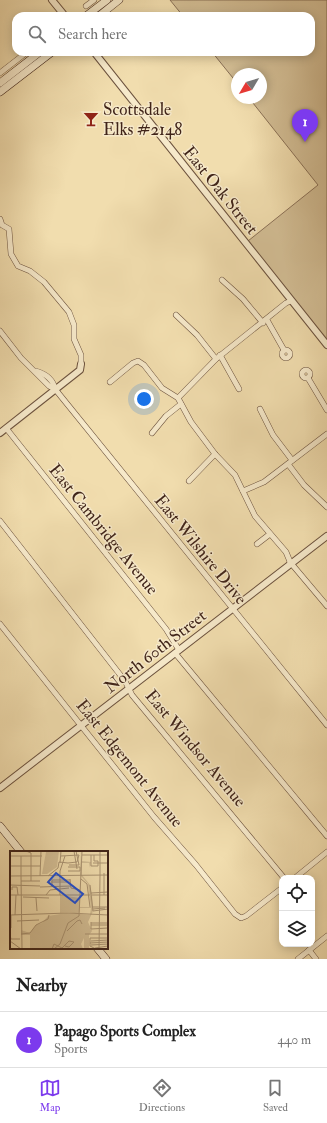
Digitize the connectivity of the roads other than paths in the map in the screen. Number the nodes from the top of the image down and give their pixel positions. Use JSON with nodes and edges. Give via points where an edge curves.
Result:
{"nodes":[{"id":1,"x":52,"y":0,"type":"edge"},
{"id":2,"x":94,"y":0,"type":"edge"},
{"id":3,"x":107,"y":0,"type":"edge"},
{"id":4,"x":119,"y":0,"type":"edge"},
{"id":5,"x":86,"y":6,"type":"dead end"},
{"id":6,"x":62,"y":12,"type":"edge"},
{"id":7,"x":91,"y":12,"type":"edge"},
{"id":8,"x":104,"y":12,"type":"edge"},
{"id":9,"x":22,"y":56,"type":"edge"},
{"id":10,"x":35,"y":56,"type":"edge"},
{"id":11,"x":47,"y":56,"type":"edge"},
{"id":12,"x":97,"y":56,"type":"edge"},
{"id":13,"x":0,"y":73,"type":"edge"},
{"id":14,"x":0,"y":82,"type":"edge"},
{"id":15,"x":0,"y":92,"type":"edge"},
{"id":16,"x":0,"y":219,"type":"edge"},
{"id":17,"x":222,"y":280,"type":"dead end"},
{"id":18,"x":291,"y":301,"type":"junction"},
{"id":19,"x":176,"y":315,"type":"dead end"},
{"id":20,"x":265,"y":321,"type":"junction"},
{"id":21,"x":0,"y":331,"type":"edge"},
{"id":22,"x":327,"y":345,"type":"edge"},
{"id":23,"x":284,"y":350,"type":"dead end"},
{"id":24,"x":218,"y":357,"type":"junction"},
{"id":25,"x":81,"y":364,"type":"joint"},
{"id":26,"x":308,"y":378,"type":"dead end"},
{"id":27,"x":110,"y":382,"type":"dead end"},
{"id":28,"x":55,"y":389,"type":"junction"},
{"id":29,"x":239,"y":389,"type":"dead end"},
{"id":30,"x":178,"y":398,"type":"junction"},
{"id":31,"x":181,"y":404,"type":"junction"},
{"id":32,"x":260,"y":410,"type":"dead end"},
{"id":33,"x":327,"y":410,"type":"edge"},
{"id":34,"x":6,"y":428,"type":"junction"},
{"id":35,"x":0,"y":433,"type":"edge"},
{"id":36,"x":152,"y":433,"type":"dead end"},
{"id":37,"x":327,"y":434,"type":"edge"},
{"id":38,"x":215,"y":454,"type":"junction"},
{"id":39,"x":290,"y":462,"type":"junction"},
{"id":40,"x":189,"y":481,"type":"dead end"},
{"id":41,"x":243,"y":492,"type":"junction"},
{"id":42,"x":327,"y":507,"type":"edge"},
{"id":43,"x":0,"y":521,"type":"edge"},
{"id":44,"x":270,"y":534,"type":"junction"},
{"id":45,"x":327,"y":536,"type":"edge"},
{"id":46,"x":257,"y":544,"type":"dead end"},
{"id":47,"x":291,"y":564,"type":"junction"},
{"id":48,"x":327,"y":606,"type":"edge"},
{"id":49,"x":232,"y":609,"type":"junction"},
{"id":50,"x":0,"y":624,"type":"edge"},
{"id":51,"x":177,"y":651,"type":"junction"},
{"id":52,"x":129,"y":688,"type":"junction"},
{"id":53,"x":327,"y":725,"type":"edge"},
{"id":54,"x":80,"y":726,"type":"junction"},
{"id":55,"x":0,"y":788,"type":"edge"},
{"id":56,"x":0,"y":826,"type":"edge"},
{"id":57,"x":327,"y":836,"type":"edge"},
{"id":58,"x":19,"y":851,"type":"edge"},
{"id":59,"x":327,"y":852,"type":"edge"},
{"id":60,"x":282,"y":875,"type":"edge"},
{"id":61,"x":299,"y":875,"type":"edge"},
{"id":62,"x":279,"y":890,"type":"edge"},
{"id":63,"x":327,"y":936,"type":"edge"},
{"id":64,"x":99,"y":949,"type":"edge"},
{"id":65,"x":309,"y":950,"type":"junction"},
{"id":66,"x":106,"y":959,"type":"edge"},
{"id":67,"x":298,"y":959,"type":"edge"},
{"id":68,"x":316,"y":959,"type":"edge"}],
"edges":[{"from":1,"to":6,"type":"street"},
{"from":2,"to":5,"type":"street"},
{"from":3,"to":7,"type":"main road"},
{"from":4,"to":8,"type":"main road"},
{"from":9,"to":13,"type":"street"},
{"from":10,"to":14,"type":"main road"},
{"from":11,"to":15,"type":"main road"},
{"from":12,"to":18,"type":"street","name":"East Oak Street"},
{"from":16,"to":25,"type":"street","via":[[9,229],[11,254],[18,266],[30,271],[44,282],[69,312],[74,325],[74,338],[81,355]]},
{"from":17,"to":20,"type":"street"},
{"from":18,"to":20,"type":"street"},
{"from":18,"to":22,"type":"street","name":"East Oak Street"},
{"from":19,"to":24,"type":"street"},
{"from":20,"to":23,"type":"street"},
{"from":20,"to":24,"type":"street"},
{"from":21,"to":28,"type":"street","name":"East Wilshire Drive","via":[[21,358],[54,382]]},
{"from":24,"to":29,"type":"street"},
{"from":24,"to":30,"type":"street"},
{"from":25,"to":28,"type":"street","via":[[80,370]]},
{"from":26,"to":33,"type":"street"},
{"from":27,"to":30,"type":"street","via":[[138,361],[162,388]]},
{"from":28,"to":34,"type":"street"},
{"from":28,"to":49,"type":"street","name":"East Wilshire Drive"},
{"from":30,"to":31,"type":"street"},
{"from":31,"to":36,"type":"street","via":[[166,416]]},
{"from":31,"to":38,"type":"street"},
{"from":32,"to":39,"type":"street"},
{"from":34,"to":35,"type":"street"},
{"from":34,"to":51,"type":"street","name":"East Cambridge Avenue","via":[[166,630]]},
{"from":37,"to":39,"type":"street"},
{"from":38,"to":40,"type":"street"},
{"from":38,"to":41,"type":"street","via":[[235,475]]},
{"from":39,"to":41,"type":"street","via":[[264,482]]},
{"from":39,"to":42,"type":"street","via":[[304,485]]},
{"from":41,"to":44,"type":"street","via":[[255,516]]},
{"from":43,"to":52,"type":"street","name":"East Windsor Avenue"},
{"from":44,"to":46,"type":"street"},
{"from":44,"to":47,"type":"street","via":[[290,557]]},
{"from":45,"to":47,"type":"street","name":"North 60th Street"},
{"from":47,"to":48,"type":"street"},
{"from":47,"to":49,"type":"street","name":"North 60th Street"},
{"from":49,"to":51,"type":"street","name":"North 60th Street"},
{"from":49,"to":53,"type":"street","name":"East Wilshire Drive"},
{"from":50,"to":54,"type":"street","name":"East Edgemont Avenue"},
{"from":51,"to":52,"type":"street","name":"North 60th Street"},
{"from":51,"to":57,"type":"street","name":"East Cambridge Avenue"},
{"from":52,"to":54,"type":"street","name":"North 60th Street"},
{"from":52,"to":60,"type":"street","name":"East Windsor Avenue","via":[[132,695]]},
{"from":54,"to":55,"type":"street","name":"North 60th Street"},
{"from":54,"to":62,"type":"street","name":"East Edgemont Avenue","via":[[235,914],[241,918],[246,916]]},
{"from":56,"to":58,"type":"main road"},
{"from":59,"to":61,"type":"street"},
{"from":63,"to":65,"type":"street"},
{"from":64,"to":66,"type":"main road"},
{"from":65,"to":67,"type":"street"},
{"from":65,"to":68,"type":"street"}]}
